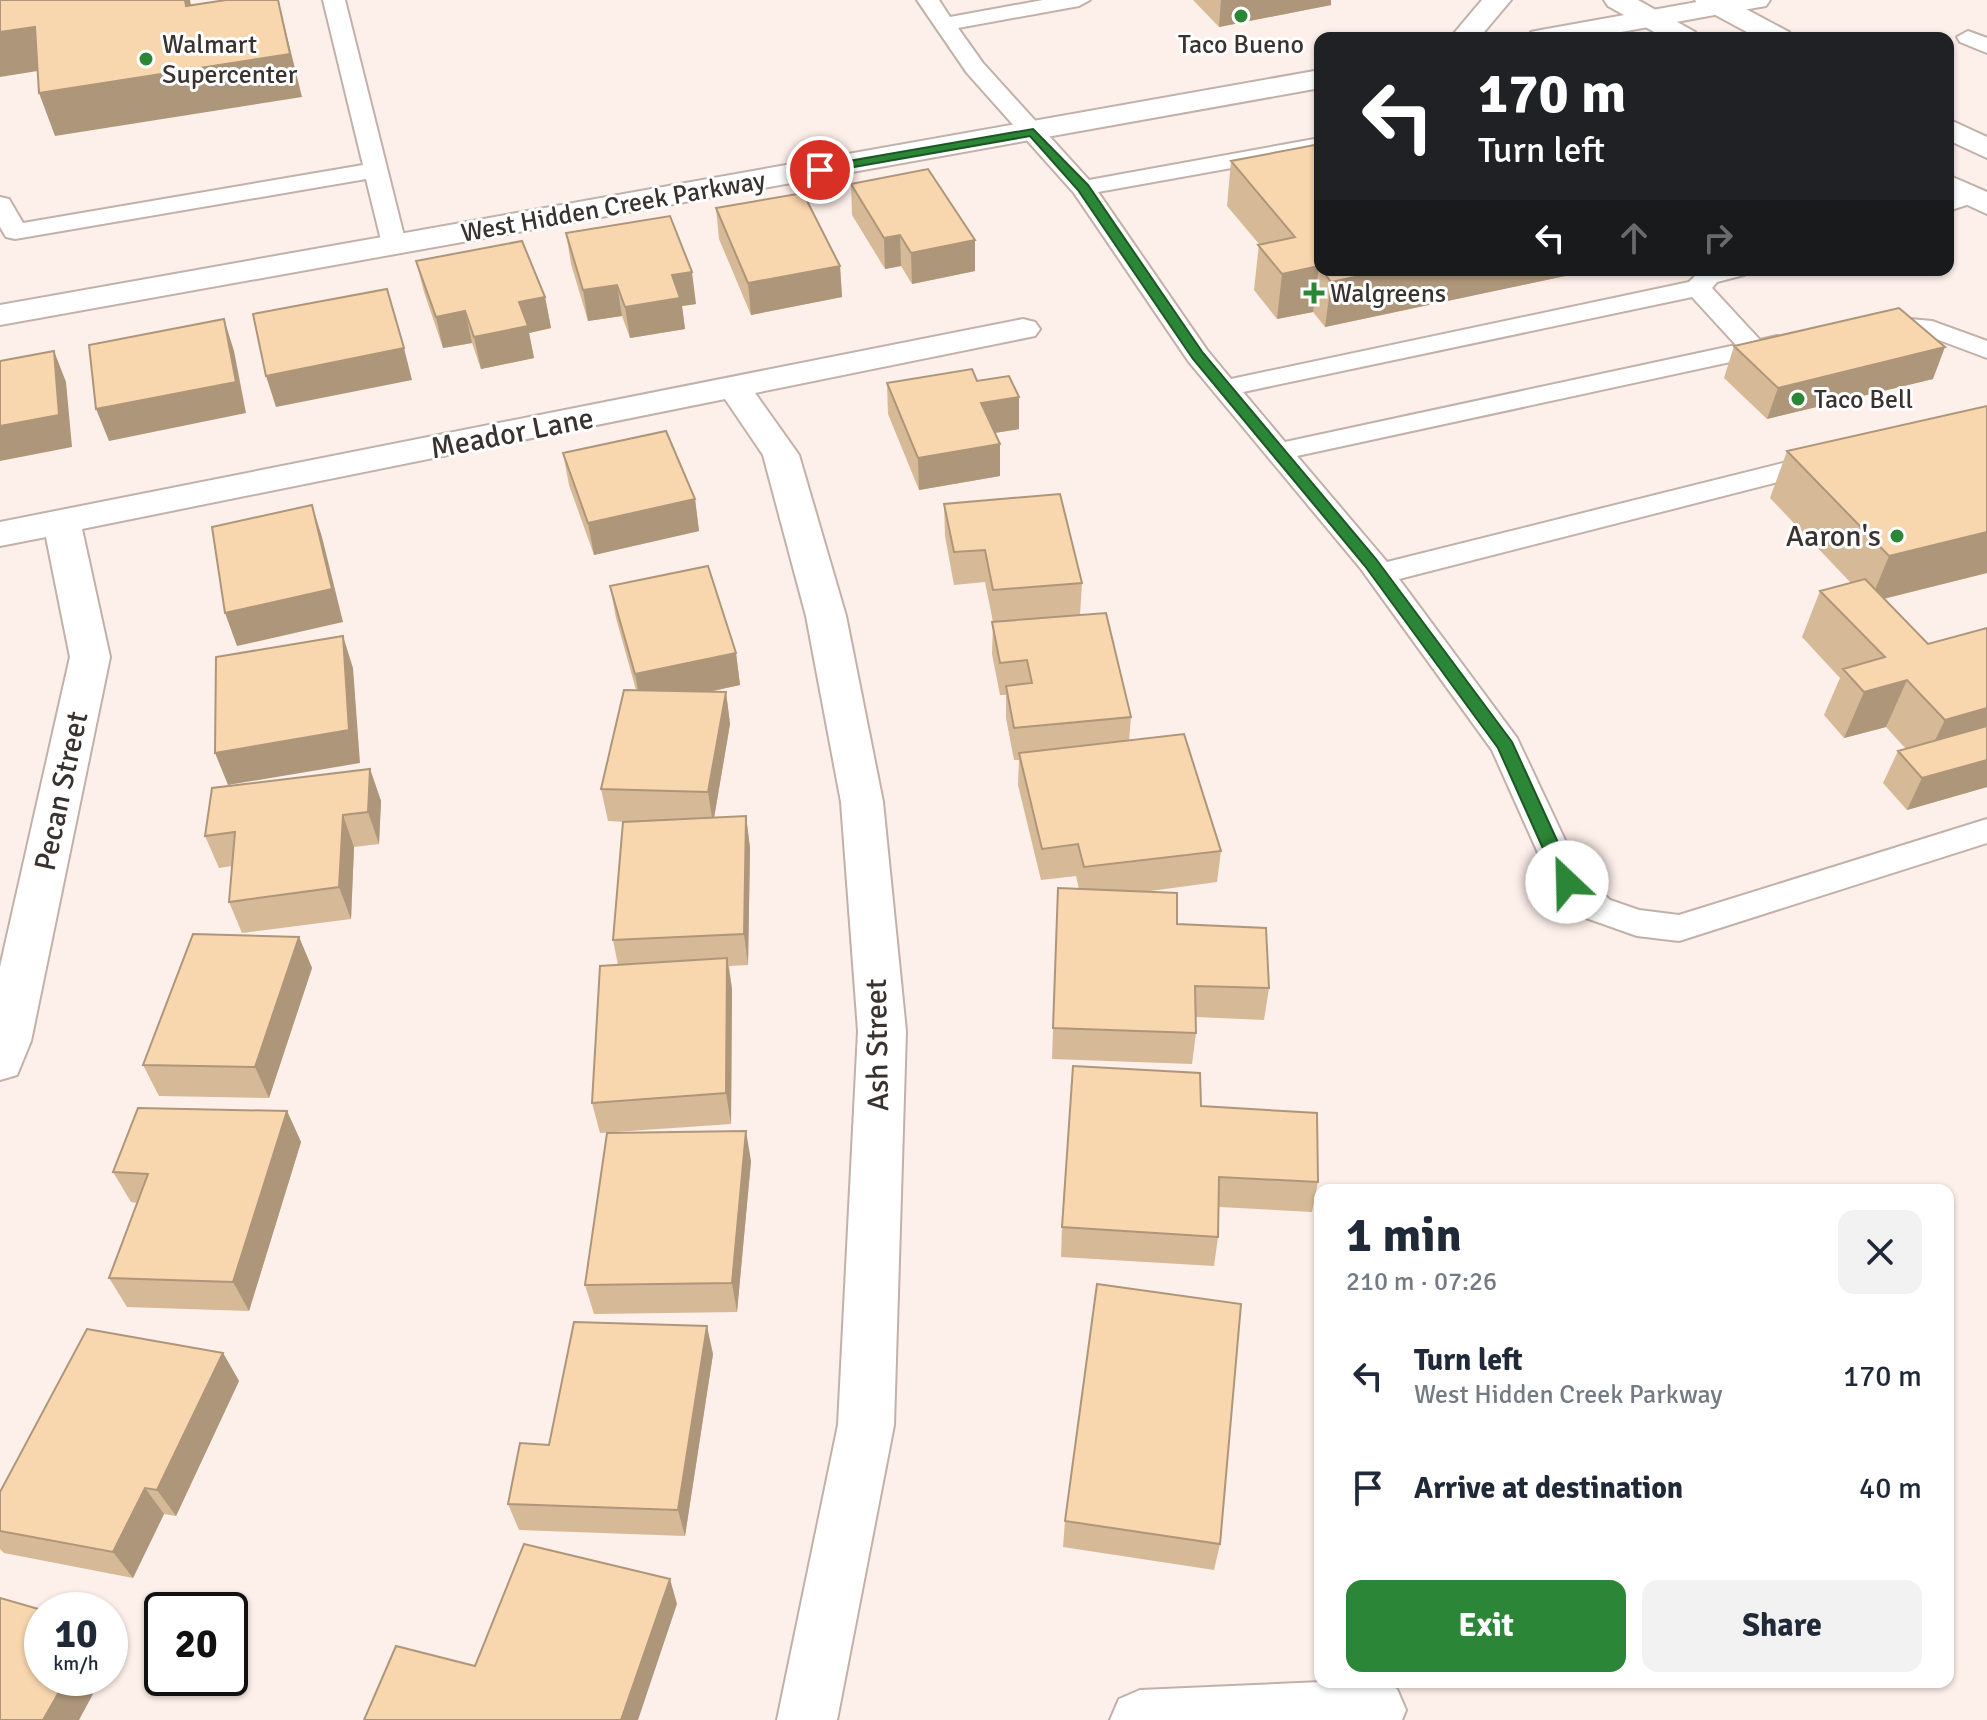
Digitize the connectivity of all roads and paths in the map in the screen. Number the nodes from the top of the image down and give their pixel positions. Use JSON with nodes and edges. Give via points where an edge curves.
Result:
{"nodes":[{"id":1,"x":334,"y":0,"type":"edge"},
{"id":2,"x":928,"y":0,"type":"edge"},
{"id":3,"x":1079,"y":0,"type":"edge"},
{"id":4,"x":1497,"y":0,"type":"edge"},
{"id":5,"x":1618,"y":0,"type":"edge"},
{"id":6,"x":1756,"y":0,"type":"edge"},
{"id":7,"x":1714,"y":3,"type":"edge"},
{"id":8,"x":1650,"y":19,"type":"junction"},
{"id":9,"x":944,"y":24,"type":"junction"},
{"id":10,"x":1469,"y":32,"type":"edge"},
{"id":11,"x":1575,"y":32,"type":"edge"},
{"id":12,"x":1674,"y":32,"type":"edge"},
{"id":13,"x":1768,"y":32,"type":"edge"},
{"id":14,"x":1314,"y":80,"type":"edge"},
{"id":15,"x":1954,"y":131,"type":"edge"},
{"id":16,"x":1033,"y":132,"type":"junction"},
{"id":17,"x":1314,"y":146,"type":"edge"},
{"id":18,"x":1987,"y":149,"type":"edge"},
{"id":19,"x":376,"y":170,"type":"junction"},
{"id":20,"x":1083,"y":188,"type":"junction"},
{"id":21,"x":0,"y":204,"type":"edge"},
{"id":22,"x":8,"y":233,"type":"edge"},
{"id":23,"x":394,"y":244,"type":"junction"},
{"id":24,"x":1712,"y":276,"type":"edge"},
{"id":25,"x":1698,"y":288,"type":"junction"},
{"id":26,"x":0,"y":315,"type":"edge"},
{"id":27,"x":1854,"y":328,"type":"edge"},
{"id":28,"x":1023,"y":329,"type":"dead end"},
{"id":29,"x":1800,"y":339,"type":"edge"},
{"id":30,"x":1754,"y":349,"type":"junction"},
{"id":31,"x":1987,"y":350,"type":"edge"},
{"id":32,"x":1225,"y":388,"type":"junction"},
{"id":33,"x":735,"y":389,"type":"junction"},
{"id":34,"x":1278,"y":452,"type":"junction"},
{"id":35,"x":1856,"y":454,"type":"edge"},
{"id":36,"x":61,"y":521,"type":"junction"},
{"id":37,"x":0,"y":534,"type":"edge"},
{"id":38,"x":1379,"y":574,"type":"junction"},
{"id":39,"x":1987,"y":831,"type":"edge"},
{"id":40,"x":0,"y":1061,"type":"edge"},
{"id":41,"x":1376,"y":1710,"type":"dead end"},
{"id":42,"x":807,"y":1720,"type":"edge"},
{"id":43,"x":1140,"y":1720,"type":"edge"}],
"edges":[{"from":1,"to":19,"type":"lane"},
{"from":2,"to":9,"type":"lane"},
{"from":3,"to":9,"type":"lane"},
{"from":4,"to":10,"type":"street"},
{"from":5,"to":8,"type":"street"},
{"from":6,"to":7,"type":"street"},
{"from":7,"to":8,"type":"street"},
{"from":7,"to":13,"type":"street"},
{"from":8,"to":11,"type":"street"},
{"from":8,"to":12,"type":"street"},
{"from":9,"to":16,"type":"lane","via":[[975,68]]},
{"from":14,"to":16,"type":"street","name":"West Hidden Creek Parkway"},
{"from":15,"to":18,"type":"street"},
{"from":16,"to":20,"type":"lane"},
{"from":16,"to":23,"type":"street","name":"West Hidden Creek Parkway"},
{"from":17,"to":20,"type":"lane"},
{"from":19,"to":22,"type":"lane"},
{"from":19,"to":23,"type":"lane"},
{"from":20,"to":32,"type":"lane"},
{"from":21,"to":22,"type":"lane"},
{"from":23,"to":26,"type":"street","name":"West Hidden Creek Parkway"},
{"from":24,"to":25,"type":"lane"},
{"from":25,"to":30,"type":"lane"},
{"from":25,"to":32,"type":"lane"},
{"from":27,"to":31,"type":"lane","via":[[1880,324],[1932,329]]},
{"from":28,"to":33,"type":"street","name":"Meador Lane"},
{"from":29,"to":30,"type":"lane"},
{"from":30,"to":34,"type":"lane"},
{"from":32,"to":34,"type":"lane"},
{"from":33,"to":36,"type":"street","name":"Meador Lane"},
{"from":33,"to":42,"type":"street","name":"Ash Street","via":[[781,455],[826,616],[862,802],[882,1031],[866,1425]]},
{"from":34,"to":38,"type":"lane"},
{"from":35,"to":38,"type":"lane"},
{"from":36,"to":37,"type":"street","name":"Meador Lane"},
{"from":36,"to":40,"type":"street","name":"Pecan Street","via":[[90,657]]},
{"from":38,"to":39,"type":"lane","via":[[1506,746],[1567,882],[1598,909],[1637,923],[1679,928]]},
{"from":41,"to":43,"type":"street"}]}
